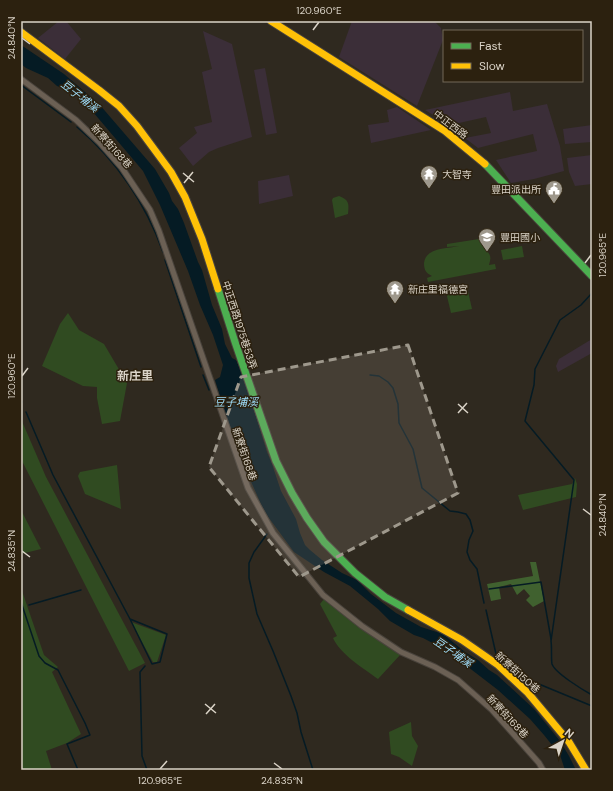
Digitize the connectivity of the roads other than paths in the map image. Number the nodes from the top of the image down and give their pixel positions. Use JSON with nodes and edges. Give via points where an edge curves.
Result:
{"nodes":[{"id":1,"x":271,"y":21,"type":"edge"},
{"id":2,"x":21,"y":32,"type":"edge"},
{"id":3,"x":21,"y":79,"type":"edge"},
{"id":4,"x":592,"y":276,"type":"edge"},
{"id":5,"x":435,"y":624,"type":"joint"},
{"id":6,"x":543,"y":770,"type":"edge"},
{"id":7,"x":586,"y":770,"type":"edge"}],
"edges":[{"from":1,"to":4,"type":"street","name":"中正西路","via":[[446,130],[481,160]]},
{"from":2,"to":5,"type":"street","name":"中正西路1975巷53弄","via":[[119,106],[162,160],[185,197],[202,239],[272,451],[307,518],[324,542],[385,597]]},
{"from":3,"to":6,"type":"street","name":"新寮街168巷","via":[[76,120],[100,143],[122,168],[150,210],[248,488],[273,533],[323,595],[362,626],[401,652],[458,680],[492,710]]},
{"from":5,"to":7,"type":"street","name":"新寮街150巷","via":[[498,665],[528,693],[569,742]]}]}
